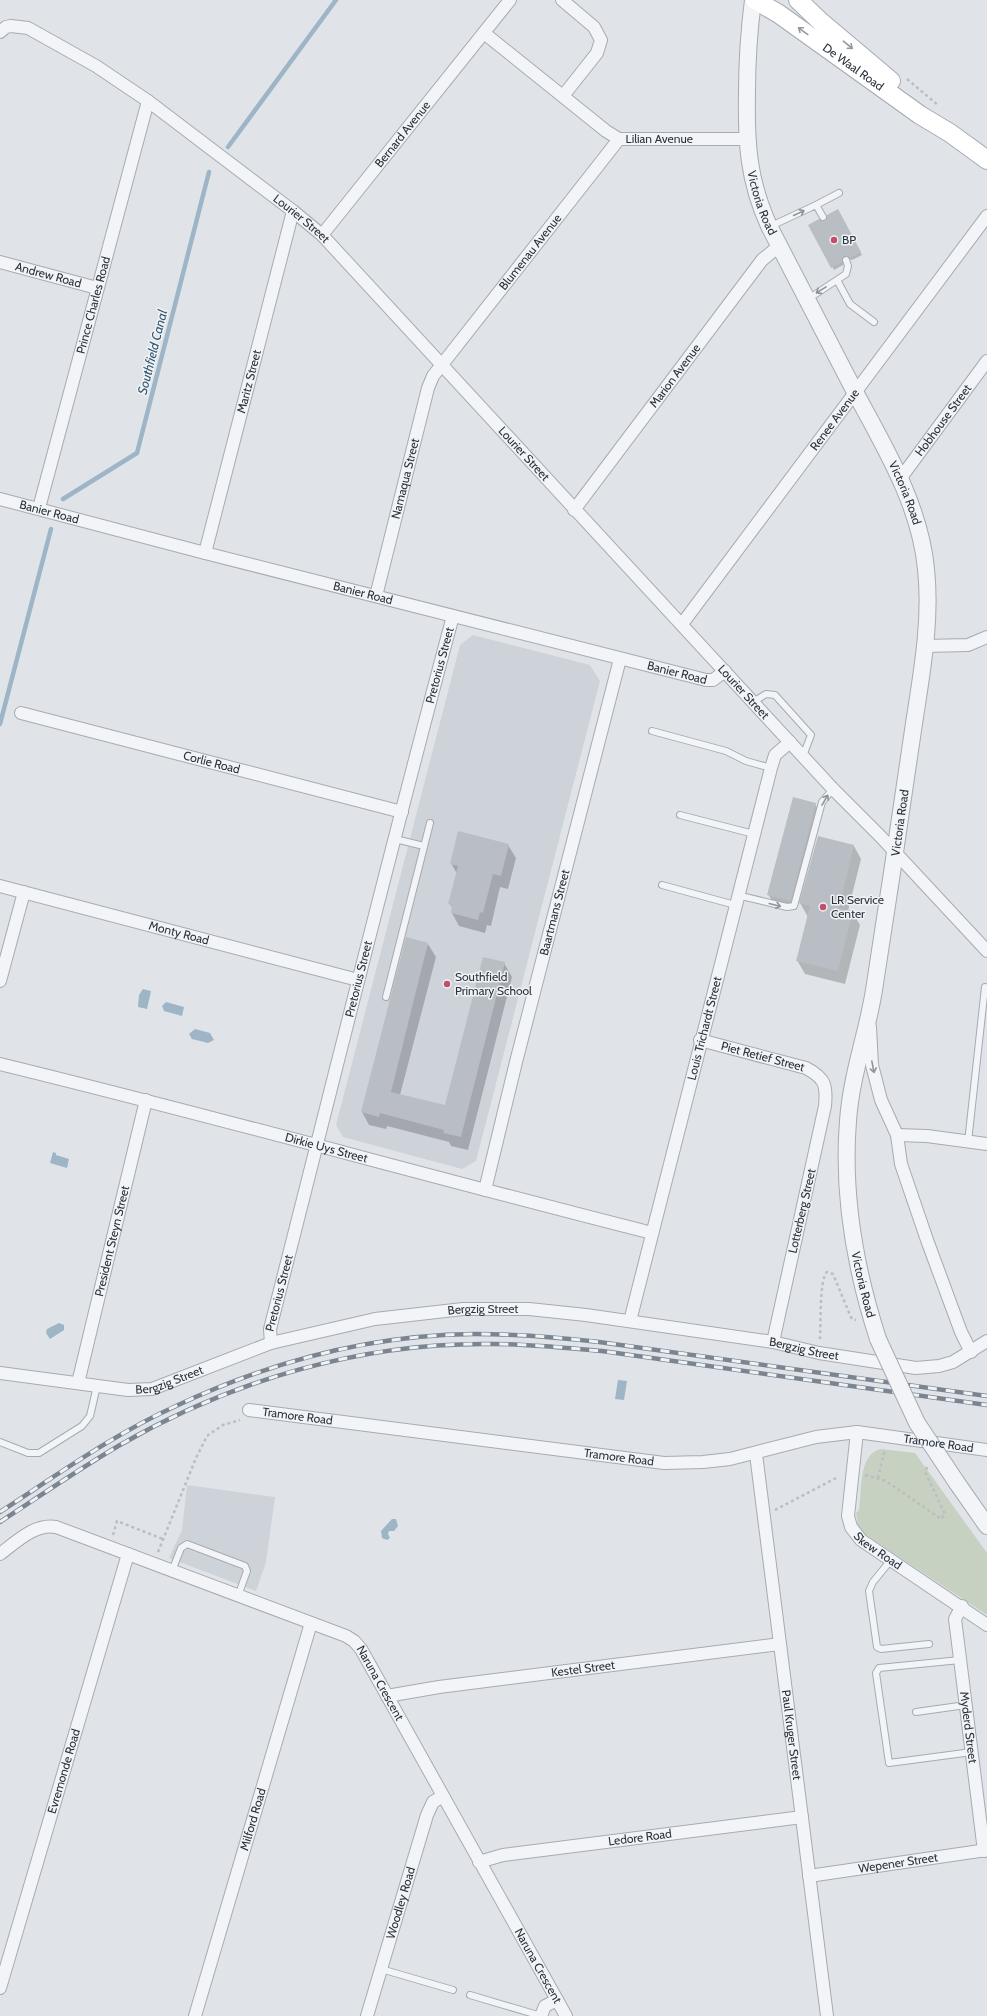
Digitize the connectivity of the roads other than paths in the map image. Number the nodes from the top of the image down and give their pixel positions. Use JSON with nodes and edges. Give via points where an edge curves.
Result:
{"nodes":[{"id":1,"x":510,"y":0,"type":"edge"},
{"id":2,"x":562,"y":0,"type":"edge"},
{"id":3,"x":754,"y":0,"type":"edge"},
{"id":4,"x":798,"y":0,"type":"edge"},
{"id":5,"x":3,"y":29,"type":"edge"},
{"id":6,"x":484,"y":33,"type":"junction"},
{"id":7,"x":563,"y":96,"type":"junction"},
{"id":8,"x":148,"y":101,"type":"junction"},
{"id":9,"x":950,"y":134,"type":"junction"},
{"id":10,"x":619,"y":139,"type":"junction"},
{"id":11,"x":746,"y":139,"type":"junction"},
{"id":12,"x":987,"y":160,"type":"edge"},
{"id":13,"x":839,"y":193,"type":"dead end"},
{"id":14,"x":816,"y":205,"type":"junction"},
{"id":15,"x":293,"y":211,"type":"junction"},
{"id":16,"x":987,"y":216,"type":"edge"},
{"id":17,"x":824,"y":217,"type":"dead end"},
{"id":18,"x":769,"y":226,"type":"junction"},
{"id":19,"x":322,"y":235,"type":"junction"},
{"id":20,"x":779,"y":246,"type":"junction"},
{"id":21,"x":846,"y":260,"type":"dead end"},
{"id":22,"x":0,"y":262,"type":"edge"},
{"id":23,"x":837,"y":280,"type":"junction"},
{"id":24,"x":97,"y":288,"type":"junction"},
{"id":25,"x":807,"y":299,"type":"junction"},
{"id":26,"x":874,"y":322,"type":"dead end"},
{"id":27,"x":987,"y":361,"type":"edge"},
{"id":28,"x":440,"y":364,"type":"junction"},
{"id":29,"x":856,"y":393,"type":"junction"},
{"id":30,"x":900,"y":479,"type":"junction"},
{"id":31,"x":0,"y":498,"type":"edge"},
{"id":32,"x":574,"y":510,"type":"junction"},
{"id":33,"x":50,"y":511,"type":"junction"},
{"id":34,"x":205,"y":553,"type":"junction"},
{"id":35,"x":376,"y":596,"type":"junction"},
{"id":36,"x":453,"y":616,"type":"junction"},
{"id":37,"x":682,"y":624,"type":"junction"},
{"id":38,"x":987,"y":637,"type":"edge"},
{"id":39,"x":925,"y":646,"type":"junction"},
{"id":40,"x":620,"y":659,"type":"junction"},
{"id":41,"x":725,"y":671,"type":"junction"},
{"id":42,"x":754,"y":702,"type":"junction"},
{"id":43,"x":21,"y":713,"type":"dead end"},
{"id":44,"x":652,"y":731,"type":"dead end"},
{"id":45,"x":790,"y":742,"type":"junction"},
{"id":46,"x":803,"y":756,"type":"junction"},
{"id":47,"x":771,"y":768,"type":"junction"},
{"id":48,"x":833,"y":789,"type":"junction"},
{"id":49,"x":402,"y":812,"type":"junction"},
{"id":50,"x":680,"y":815,"type":"dead end"},
{"id":51,"x":430,"y":823,"type":"dead end"},
{"id":52,"x":754,"y":834,"type":"junction"},
{"id":53,"x":395,"y":839,"type":"junction"},
{"id":54,"x":424,"y":846,"type":"junction"},
{"id":55,"x":896,"y":854,"type":"junction"},
{"id":56,"x":662,"y":885,"type":"dead end"},
{"id":57,"x":0,"y":886,"type":"edge"},
{"id":58,"x":24,"y":892,"type":"junction"},
{"id":59,"x":736,"y":900,"type":"junction"},
{"id":60,"x":985,"y":945,"type":"edge"},
{"id":61,"x":0,"y":980,"type":"edge"},
{"id":62,"x":358,"y":980,"type":"junction"},
{"id":63,"x":985,"y":986,"type":"dead end"},
{"id":64,"x":386,"y":997,"type":"dead end"},
{"id":65,"x":870,"y":1014,"type":"junction"},
{"id":66,"x":700,"y":1040,"type":"junction"},
{"id":67,"x":0,"y":1064,"type":"edge"},
{"id":68,"x":823,"y":1080,"type":"joint"},
{"id":69,"x":146,"y":1100,"type":"junction"},
{"id":70,"x":897,"y":1136,"type":"junction"},
{"id":71,"x":968,"y":1142,"type":"junction"},
{"id":72,"x":987,"y":1144,"type":"edge"},
{"id":73,"x":318,"y":1147,"type":"junction"},
{"id":74,"x":485,"y":1190,"type":"junction"},
{"id":75,"x":652,"y":1233,"type":"junction"},
{"id":76,"x":630,"y":1321,"type":"junction"},
{"id":77,"x":987,"y":1341,"type":"edge"},
{"id":78,"x":773,"y":1342,"type":"junction"},
{"id":79,"x":271,"y":1343,"type":"junction"},
{"id":80,"x":971,"y":1352,"type":"junction"},
{"id":81,"x":0,"y":1373,"type":"edge"},
{"id":82,"x":78,"y":1383,"type":"junction"},
{"id":83,"x":97,"y":1386,"type":"junction"},
{"id":84,"x":247,"y":1414,"type":"road end"},
{"id":85,"x":857,"y":1432,"type":"junction"},
{"id":86,"x":0,"y":1442,"type":"edge"},
{"id":87,"x":987,"y":1450,"type":"edge"},
{"id":88,"x":756,"y":1454,"type":"junction"},
{"id":89,"x":987,"y":1526,"type":"edge"},
{"id":90,"x":0,"y":1554,"type":"edge"},
{"id":91,"x":128,"y":1554,"type":"junction"},
{"id":92,"x":891,"y":1560,"type":"junction"},
{"id":93,"x":172,"y":1571,"type":"junction"},
{"id":94,"x":238,"y":1596,"type":"junction"},
{"id":95,"x":962,"y":1606,"type":"junction"},
{"id":96,"x":311,"y":1623,"type":"junction"},
{"id":97,"x":987,"y":1624,"type":"edge"},
{"id":98,"x":780,"y":1644,"type":"junction"},
{"id":99,"x":929,"y":1644,"type":"dead end"},
{"id":100,"x":960,"y":1660,"type":"junction"},
{"id":101,"x":387,"y":1696,"type":"junction"},
{"id":102,"x":966,"y":1705,"type":"junction"},
{"id":103,"x":916,"y":1712,"type":"dead end"},
{"id":104,"x":972,"y":1752,"type":"junction"},
{"id":105,"x":443,"y":1796,"type":"junction"},
{"id":106,"x":802,"y":1816,"type":"junction"},
{"id":107,"x":986,"y":1851,"type":"edge"},
{"id":108,"x":479,"y":1862,"type":"junction"},
{"id":109,"x":809,"y":1876,"type":"junction"},
{"id":110,"x":381,"y":1969,"type":"junction"},
{"id":111,"x":0,"y":1988,"type":"edge"},
{"id":112,"x":453,"y":1990,"type":"dead end"},
{"id":113,"x":470,"y":1995,"type":"dead end"},
{"id":114,"x":556,"y":2000,"type":"junction"},
{"id":115,"x":195,"y":2016,"type":"edge"},
{"id":116,"x":367,"y":2016,"type":"edge"},
{"id":117,"x":541,"y":2016,"type":"edge"},
{"id":118,"x":566,"y":2016,"type":"edge"},
{"id":119,"x":827,"y":2016,"type":"edge"}],
"edges":[{"from":1,"to":6,"type":"street"},
{"from":2,"to":7,"type":"street","via":[[594,27],[601,40],[597,53]]},
{"from":9,"to":3,"type":"main road","name":"De Waal Road","one_way":true,"via":[[779,14]]},
{"from":3,"to":11,"type":"street","name":"Victoria Road","via":[[748,42]]},
{"from":4,"to":9,"type":"main road","name":"De Waal Road","one_way":true,"via":[[927,110]]},
{"from":5,"to":8,"type":"street","name":"Lourier Street","via":[[16,26],[28,28],[96,66]]},
{"from":6,"to":7,"type":"street","name":"Lilian Avenue"},
{"from":6,"to":19,"type":"street","name":"Bernard Avenue"},
{"from":7,"to":10,"type":"street","name":"Lilian Avenue"},
{"from":8,"to":15,"type":"street","name":"Lourier Street"},
{"from":8,"to":24,"type":"street","name":"Prince Charles Road"},
{"from":9,"to":12,"type":"main road","name":"De Waal Road"},
{"from":10,"to":11,"type":"street","name":"Lilian Avenue"},
{"from":10,"to":28,"type":"street","name":"Blumenau Avenue"},
{"from":11,"to":18,"type":"street","name":"Victoria Road","via":[[752,182]]},
{"from":13,"to":14,"type":"lane"},
{"from":14,"to":17,"type":"lane"},
{"from":18,"to":14,"type":"lane","one_way":true},
{"from":15,"to":19,"type":"street","name":"Lourier Street"},
{"from":15,"to":34,"type":"street","name":"Maritz Street"},
{"from":16,"to":29,"type":"street","name":"Renee Avenue"},
{"from":18,"to":20,"type":"street","name":"Victoria Road"},
{"from":19,"to":28,"type":"street","name":"Lourier Street"},
{"from":20,"to":25,"type":"street","name":"Victoria Road"},
{"from":20,"to":32,"type":"street","name":"Marion Avenue","via":[[762,260]]},
{"from":21,"to":23,"type":"lane","via":[[848,270]]},
{"from":22,"to":24,"type":"street","name":"Andrew Road"},
{"from":23,"to":25,"type":"lane","one_way":true},
{"from":23,"to":26,"type":"lane","via":[[850,304]]},
{"from":24,"to":33,"type":"street","name":"Prince Charles Road"},
{"from":25,"to":29,"type":"street","name":"Victoria Road"},
{"from":27,"to":30,"type":"street","name":"Hobhouse Street"},
{"from":28,"to":32,"type":"street","name":"Lourier Street"},
{"from":28,"to":35,"type":"street","name":"Namaqua Street","via":[[428,388]]},
{"from":29,"to":30,"type":"street","name":"Victoria Road"},
{"from":29,"to":37,"type":"street","name":"Renee Avenue"},
{"from":30,"to":39,"type":"street","name":"Victoria Road","via":[[921,535],[926,568],[928,606]]},
{"from":31,"to":33,"type":"street","name":"Banier Road"},
{"from":32,"to":37,"type":"street","name":"Lourier Street"},
{"from":33,"to":34,"type":"street","name":"Banier Road"},
{"from":34,"to":35,"type":"street","name":"Banier Road"},
{"from":35,"to":36,"type":"street","name":"Banier Road"},
{"from":36,"to":40,"type":"street","name":"Banier Road"},
{"from":36,"to":49,"type":"street","name":"Pretorius Street"},
{"from":37,"to":41,"type":"street","name":"Lourier Street"},
{"from":38,"to":39,"type":"street","via":[[968,645]]},
{"from":39,"to":55,"type":"street","name":"Victoria Road"},
{"from":40,"to":41,"type":"street","name":"Banier Road","via":[[706,680],[713,680]]},
{"from":40,"to":74,"type":"street","name":"Baartmans Street"},
{"from":41,"to":42,"type":"street","name":"Lourier Street"},
{"from":42,"to":45,"type":"street","name":"Lourier Street"},
{"from":42,"to":46,"type":"lane","via":[[766,694],[775,695],[808,731],[810,739]]},
{"from":43,"to":49,"type":"street","name":"Corlie Road"},
{"from":44,"to":47,"type":"lane","via":[[726,751],[746,761]]},
{"from":45,"to":46,"type":"street","name":"Lourier Street"},
{"from":45,"to":47,"type":"street","name":"Louis Trichardt Street","via":[[775,755]]},
{"from":46,"to":48,"type":"street","name":"Lourier Street"},
{"from":47,"to":52,"type":"street","name":"Louis Trichardt Street"},
{"from":48,"to":55,"type":"street","name":"Lourier Street"},
{"from":59,"to":48,"type":"lane","one_way":true,"via":[[788,908],[794,906],[822,802]]},
{"from":49,"to":53,"type":"street","name":"Pretorius Street"},
{"from":50,"to":52,"type":"lane"},
{"from":51,"to":54,"type":"lane"},
{"from":52,"to":59,"type":"street","name":"Louis Trichardt Street"},
{"from":53,"to":54,"type":"lane"},
{"from":53,"to":62,"type":"street","name":"Pretorius Street"},
{"from":54,"to":64,"type":"lane"},
{"from":55,"to":60,"type":"street","name":"Lourier Street"},
{"from":55,"to":65,"type":"street","name":"Victoria Road"},
{"from":56,"to":59,"type":"lane"},
{"from":57,"to":58,"type":"street","name":"Monty Road"},
{"from":58,"to":61,"type":"street"},
{"from":58,"to":62,"type":"street","name":"Monty Road"},
{"from":59,"to":66,"type":"street","name":"Louis Trichardt Street"},
{"from":62,"to":73,"type":"street","name":"Pretorius Street"},
{"from":63,"to":71,"type":"lane"},
{"from":65,"to":70,"type":"street","name":"Victoria Road","one_way":true,"via":[[872,1065],[881,1100]]},
{"from":65,"to":89,"type":"street","name":"Victoria Road","bridge":true,"via":[[858,1061],[848,1121],[847,1188],[857,1260],[878,1339],[917,1423]]},
{"from":66,"to":68,"type":"street","name":"Piet Retief Street","via":[[796,1064],[816,1073]]},
{"from":66,"to":75,"type":"street","name":"Louis Trichardt Street"},
{"from":67,"to":69,"type":"street","name":"Dirkie Uys Street"},
{"from":68,"to":78,"type":"street","name":"Lotterberg Street","via":[[826,1089],[825,1106]]},
{"from":69,"to":73,"type":"street","name":"Dirkie Uys Street"},
{"from":69,"to":82,"type":"street","name":"President Steyn Street"},
{"from":70,"to":71,"type":"street","via":[[927,1136]]},
{"from":70,"to":80,"type":"street","name":"Victoria Road","via":[[901,1164],[960,1332]]},
{"from":71,"to":72,"type":"street"},
{"from":73,"to":74,"type":"street","name":"Dirkie Uys Street"},
{"from":73,"to":79,"type":"street","name":"Pretorius Street","via":[[270,1329]]},
{"from":74,"to":75,"type":"street","name":"Dirkie Uys Street"},
{"from":75,"to":76,"type":"street","name":"Louis Trichardt Street"},
{"from":76,"to":78,"type":"street","name":"Bergzig Street"},
{"from":76,"to":79,"type":"street","name":"Bergzig Street","via":[[529,1309],[463,1309],[375,1319]]},
{"from":77,"to":80,"type":"street","name":"Bergzig Street"},
{"from":78,"to":80,"type":"street","name":"Bergzig Street","via":[[819,1353],[916,1368],[953,1362]]},
{"from":79,"to":83,"type":"street","name":"Bergzig Street","via":[[152,1389],[128,1390]]},
{"from":81,"to":82,"type":"street","name":"Bergzig Street"},
{"from":82,"to":83,"type":"street","name":"Bergzig Street"},
{"from":83,"to":86,"type":"lane","via":[[87,1421],[38,1453],[28,1453]]},
{"from":84,"to":88,"type":"street","name":"Tramore Road","via":[[657,1463],[703,1462]]},
{"from":85,"to":87,"type":"street","name":"Tramore Road"},
{"from":85,"to":88,"type":"street","name":"Tramore Road","via":[[816,1437]]},
{"from":85,"to":92,"type":"street","name":"Skew Road","via":[[848,1516],[851,1527],[861,1540]]},
{"from":88,"to":98,"type":"street","name":"Paul Kruger Street"},
{"from":90,"to":91,"type":"street","name":"Naruna Crescent","via":[[44,1526],[56,1527]]},
{"from":91,"to":93,"type":"street","name":"Naruna Crescent"},
{"from":91,"to":111,"type":"street","name":"Evremonde Road"},
{"from":92,"to":95,"type":"street","name":"Skew Road"},
{"from":92,"to":99,"type":"lane","via":[[869,1591],[877,1647],[881,1650]]},
{"from":93,"to":94,"type":"street","name":"Naruna Crescent"},
{"from":93,"to":94,"type":"lane","via":[[181,1548],[187,1544],[245,1566],[247,1571]]},
{"from":94,"to":96,"type":"street","name":"Naruna Crescent"},
{"from":95,"to":97,"type":"street","name":"Skew Road"},
{"from":95,"to":100,"type":"street","name":"Myderd Street","via":[[955,1619]]},
{"from":96,"to":101,"type":"street","name":"Naruna Crescent","via":[[354,1641]]},
{"from":96,"to":115,"type":"street","name":"Milford Road"},
{"from":98,"to":101,"type":"street","name":"Kestel Street","via":[[439,1687]]},
{"from":98,"to":106,"type":"street","name":"Paul Kruger Street"},
{"from":100,"to":102,"type":"street","name":"Myderd Street"},
{"from":100,"to":104,"type":"lane","via":[[879,1668],[876,1673],[889,1763]]},
{"from":101,"to":105,"type":"street","name":"Naruna Crescent"},
{"from":102,"to":103,"type":"lane"},
{"from":102,"to":104,"type":"street","name":"Myderd Street"},
{"from":104,"to":107,"type":"street","name":"Myderd Street"},
{"from":105,"to":108,"type":"street","name":"Naruna Crescent"},
{"from":105,"to":110,"type":"street","name":"Woodley Road","via":[[433,1802],[427,1815]]},
{"from":106,"to":108,"type":"street","name":"Ledore Road","via":[[503,1854]]},
{"from":106,"to":109,"type":"street","name":"Paul Kruger Street"},
{"from":107,"to":109,"type":"street","name":"Wepener Street"},
{"from":108,"to":114,"type":"street","name":"Naruna Crescent"},
{"from":109,"to":119,"type":"street","name":"Paul Kruger Street"},
{"from":110,"to":112,"type":"lane"},
{"from":110,"to":116,"type":"street","name":"Woodley Road"},
{"from":113,"to":117,"type":"lane"},
{"from":114,"to":117,"type":"street","via":[[546,2006]]},
{"from":114,"to":118,"type":"street","name":"Naruna Crescent"}]}
